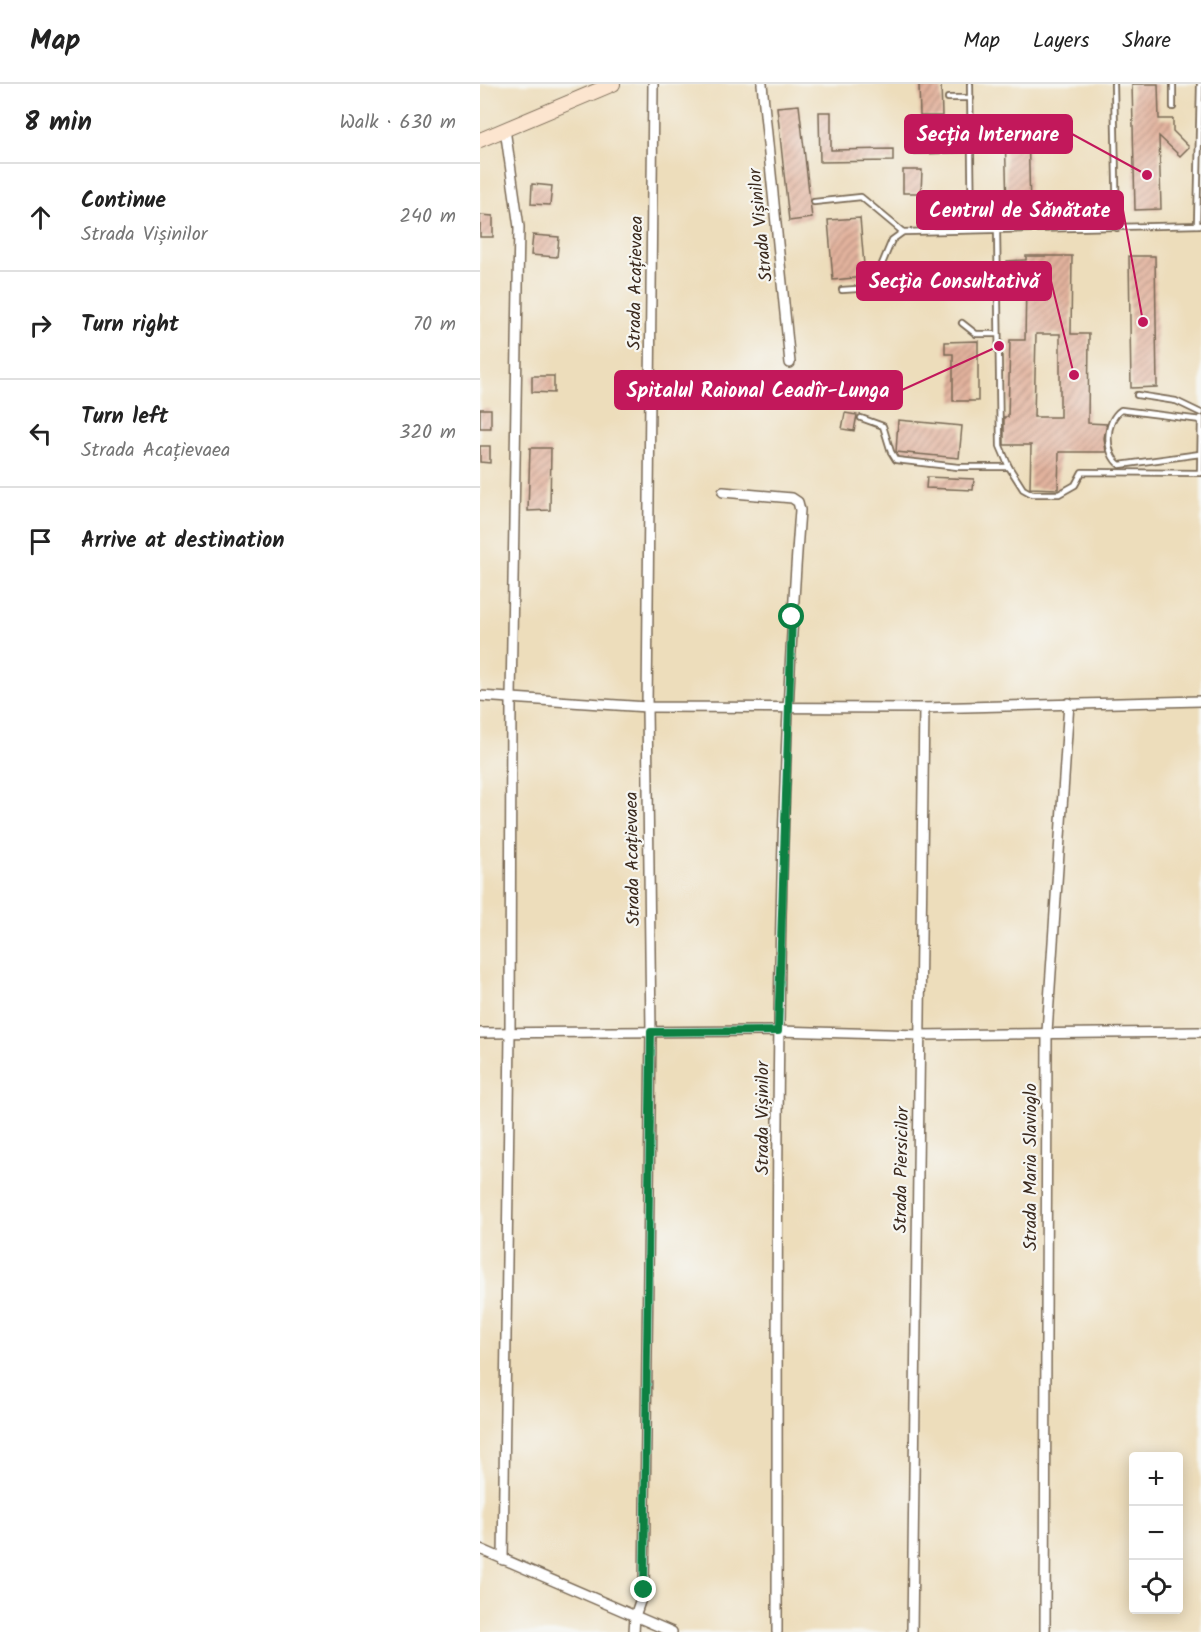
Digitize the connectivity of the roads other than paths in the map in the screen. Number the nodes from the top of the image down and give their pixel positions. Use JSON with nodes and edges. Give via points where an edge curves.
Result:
{"nodes":[{"id":1,"x":613,"y":84,"type":"edge"},
{"id":2,"x":653,"y":84,"type":"edge"},
{"id":3,"x":762,"y":84,"type":"edge"},
{"id":4,"x":970,"y":84,"type":"edge"},
{"id":5,"x":1114,"y":84,"type":"edge"},
{"id":6,"x":1173,"y":84,"type":"edge"},
{"id":7,"x":1200,"y":84,"type":"edge"},
{"id":8,"x":948,"y":98,"type":"dead end"},
{"id":9,"x":971,"y":98,"type":"junction"},
{"id":10,"x":1173,"y":107,"type":"dead end"},
{"id":11,"x":506,"y":129,"type":"junction"},
{"id":12,"x":480,"y":140,"type":"edge"},
{"id":13,"x":971,"y":149,"type":"junction"},
{"id":14,"x":914,"y":151,"type":"dead end"},
{"id":15,"x":814,"y":202,"type":"dead end"},
{"id":16,"x":1199,"y":225,"type":"edge"},
{"id":17,"x":1117,"y":228,"type":"junction"},
{"id":18,"x":997,"y":229,"type":"junction"},
{"id":19,"x":972,"y":230,"type":"junction"},
{"id":20,"x":903,"y":232,"type":"junction"},
{"id":21,"x":842,"y":290,"type":"dead end"},
{"id":22,"x":962,"y":323,"type":"dead end"},
{"id":23,"x":997,"y":334,"type":"junction"},
{"id":24,"x":790,"y":363,"type":"dead end"},
{"id":25,"x":1137,"y":394,"type":"dead end"},
{"id":26,"x":1201,"y":416,"type":"edge"},
{"id":27,"x":861,"y":418,"type":"dead end"},
{"id":28,"x":1200,"y":454,"type":"edge"},
{"id":29,"x":1009,"y":467,"type":"junction"},
{"id":30,"x":1200,"y":473,"type":"edge"},
{"id":31,"x":723,"y":492,"type":"dead end"},
{"id":32,"x":480,"y":696,"type":"edge"},
{"id":33,"x":511,"y":698,"type":"junction"},
{"id":34,"x":1201,"y":701,"type":"edge"},
{"id":35,"x":1069,"y":703,"type":"junction"},
{"id":36,"x":788,"y":706,"type":"junction"},
{"id":37,"x":647,"y":707,"type":"junction"},
{"id":38,"x":924,"y":708,"type":"junction"},
{"id":39,"x":778,"y":1031,"type":"junction"},
{"id":40,"x":651,"y":1032,"type":"junction"},
{"id":41,"x":1047,"y":1032,"type":"junction"},
{"id":42,"x":1201,"y":1032,"type":"edge"},
{"id":43,"x":480,"y":1033,"type":"edge"},
{"id":44,"x":510,"y":1033,"type":"junction"},
{"id":45,"x":919,"y":1035,"type":"junction"},
{"id":46,"x":480,"y":1549,"type":"edge"},
{"id":47,"x":503,"y":1560,"type":"junction"},
{"id":48,"x":635,"y":1616,"type":"junction"},
{"id":49,"x":634,"y":1632,"type":"edge"},
{"id":50,"x":672,"y":1632,"type":"edge"},
{"id":51,"x":777,"y":1632,"type":"edge"},
{"id":52,"x":912,"y":1632,"type":"edge"},
{"id":53,"x":1045,"y":1632,"type":"edge"}],
"edges":[{"from":1,"to":11,"type":"main road"},
{"from":2,"to":37,"type":"street","name":"Strada Acațievaea"},
{"from":3,"to":24,"type":"street","name":"Strada Vișinilor"},
{"from":4,"to":9,"type":"lane"},
{"from":5,"to":17,"type":"lane"},
{"from":6,"to":10,"type":"lane"},
{"from":7,"to":16,"type":"lane"},
{"from":8,"to":9,"type":"lane"},
{"from":9,"to":13,"type":"lane"},
{"from":11,"to":12,"type":"main road"},
{"from":11,"to":33,"type":"street","via":[[519,227]]},
{"from":13,"to":14,"type":"lane"},
{"from":13,"to":19,"type":"lane"},
{"from":15,"to":20,"type":"lane","via":[[861,197]]},
{"from":16,"to":17,"type":"lane"},
{"from":17,"to":18,"type":"lane"},
{"from":18,"to":19,"type":"lane"},
{"from":18,"to":23,"type":"lane"},
{"from":19,"to":20,"type":"lane"},
{"from":20,"to":21,"type":"lane","via":[[892,240],[872,288]]},
{"from":22,"to":23,"type":"lane","via":[[976,334]]},
{"from":23,"to":29,"type":"lane","via":[[1000,446]]},
{"from":25,"to":26,"type":"lane","via":[[1176,401]]},
{"from":26,"to":28,"type":"lane"},
{"from":26,"to":28,"type":"lane","via":[[1121,411],[1110,424],[1110,452],[1120,465]]},
{"from":27,"to":29,"type":"lane","via":[[883,426],[896,460],[958,467]]},
{"from":28,"to":30,"type":"lane"},
{"from":29,"to":30,"type":"lane","via":[[1023,489],[1032,494],[1059,494],[1075,485],[1082,472]]},
{"from":31,"to":36,"type":"street","name":"Strada Vișinilor","via":[[792,498],[798,502]]},
{"from":32,"to":33,"type":"street"},
{"from":33,"to":37,"type":"street"},
{"from":33,"to":44,"type":"street"},
{"from":34,"to":35,"type":"street"},
{"from":35,"to":38,"type":"street"},
{"from":35,"to":41,"type":"street","name":"Strada Maria Slavioglo"},
{"from":36,"to":37,"type":"street"},
{"from":36,"to":38,"type":"street"},
{"from":36,"to":39,"type":"street","name":"Strada Vișinilor"},
{"from":37,"to":40,"type":"street","name":"Strada Acațievaea"},
{"from":38,"to":45,"type":"street","name":"Strada Piersicilor"},
{"from":39,"to":40,"type":"street"},
{"from":39,"to":45,"type":"street"},
{"from":39,"to":51,"type":"street","name":"Strada Vișinilor"},
{"from":40,"to":44,"type":"street"},
{"from":40,"to":48,"type":"street","name":"Strada Acațievaea","via":[[644,1590]]},
{"from":41,"to":42,"type":"street"},
{"from":41,"to":45,"type":"street"},
{"from":41,"to":53,"type":"street","name":"Strada Maria Slavioglo"},
{"from":43,"to":44,"type":"street"},
{"from":44,"to":47,"type":"street"},
{"from":45,"to":52,"type":"street","name":"Strada Piersicilor"},
{"from":46,"to":47,"type":"street"},
{"from":47,"to":48,"type":"street"},
{"from":48,"to":49,"type":"street","name":"Strada Acațievaea"},
{"from":48,"to":50,"type":"street"}]}
